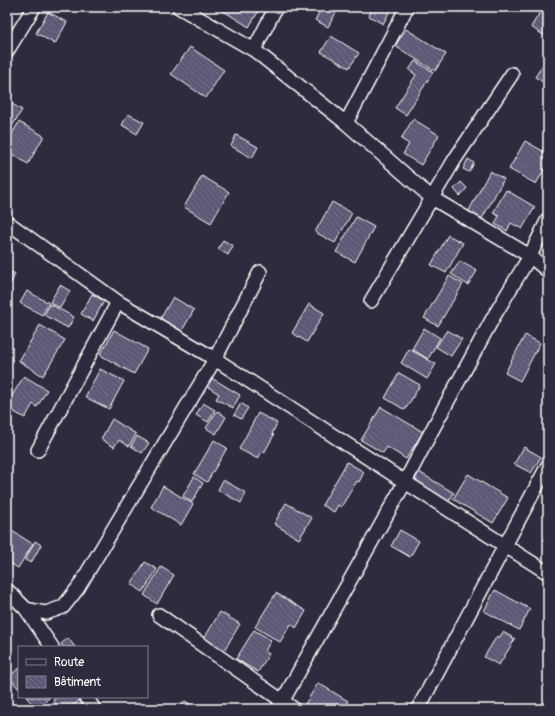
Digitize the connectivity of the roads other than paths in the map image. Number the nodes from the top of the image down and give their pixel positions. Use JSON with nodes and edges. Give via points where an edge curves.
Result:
{"nodes":[{"id":1,"x":34,"y":7,"type":"edge"},
{"id":2,"x":179,"y":7,"type":"edge"},
{"id":3,"x":276,"y":7,"type":"edge"},
{"id":4,"x":407,"y":7,"type":"edge"},
{"id":5,"x":254,"y":50,"type":"junction"},
{"id":6,"x":7,"y":51,"type":"edge"},
{"id":7,"x":512,"y":74,"type":"dead end"},
{"id":8,"x":346,"y":123,"type":"junction"},
{"id":9,"x":432,"y":198,"type":"junction"},
{"id":10,"x":548,"y":219,"type":"edge"},
{"id":11,"x":7,"y":222,"type":"edge"},
{"id":12,"x":530,"y":256,"type":"junction"},
{"id":13,"x":548,"y":270,"type":"edge"},
{"id":14,"x":260,"y":272,"type":"dead end"},
{"id":15,"x":371,"y":301,"type":"dead end"},
{"id":16,"x":118,"y":302,"type":"junction"},
{"id":17,"x":216,"y":359,"type":"junction"},
{"id":18,"x":38,"y":450,"type":"dead end"},
{"id":19,"x":548,"y":465,"type":"edge"},
{"id":20,"x":405,"y":482,"type":"junction"},
{"id":21,"x":505,"y":545,"type":"junction"},
{"id":22,"x":548,"y":573,"type":"edge"},
{"id":23,"x":7,"y":590,"type":"edge"},
{"id":24,"x":26,"y":609,"type":"junction"},
{"id":25,"x":158,"y":615,"type":"dead end"},
{"id":26,"x":51,"y":646,"type":"edge"},
{"id":27,"x":87,"y":698,"type":"edge"},
{"id":28,"x":280,"y":705,"type":"edge"},
{"id":29,"x":94,"y":709,"type":"edge"},
{"id":30,"x":294,"y":709,"type":"edge"},
{"id":31,"x":418,"y":709,"type":"edge"}],
"edges":[{"from":1,"to":6,"type":"street"},
{"from":2,"to":5,"type":"street"},
{"from":3,"to":5,"type":"street"},
{"from":4,"to":8,"type":"street"},
{"from":5,"to":8,"type":"street"},
{"from":7,"to":9,"type":"street"},
{"from":8,"to":9,"type":"street"},
{"from":9,"to":12,"type":"street"},
{"from":9,"to":15,"type":"street"},
{"from":10,"to":12,"type":"street"},
{"from":11,"to":16,"type":"street"},
{"from":12,"to":13,"type":"street"},
{"from":12,"to":20,"type":"street","via":[[494,316]]},
{"from":14,"to":17,"type":"street"},
{"from":16,"to":17,"type":"street"},
{"from":16,"to":18,"type":"street"},
{"from":17,"to":20,"type":"street"},
{"from":17,"to":24,"type":"street","via":[[78,588],[63,607],[46,613]]},
{"from":19,"to":21,"type":"street"},
{"from":20,"to":21,"type":"street"},
{"from":20,"to":28,"type":"street"},
{"from":21,"to":22,"type":"street"},
{"from":21,"to":31,"type":"street"},
{"from":23,"to":24,"type":"street"},
{"from":24,"to":26,"type":"street"},
{"from":25,"to":28,"type":"street"},
{"from":27,"to":29,"type":"street"},
{"from":28,"to":30,"type":"street"}]}
